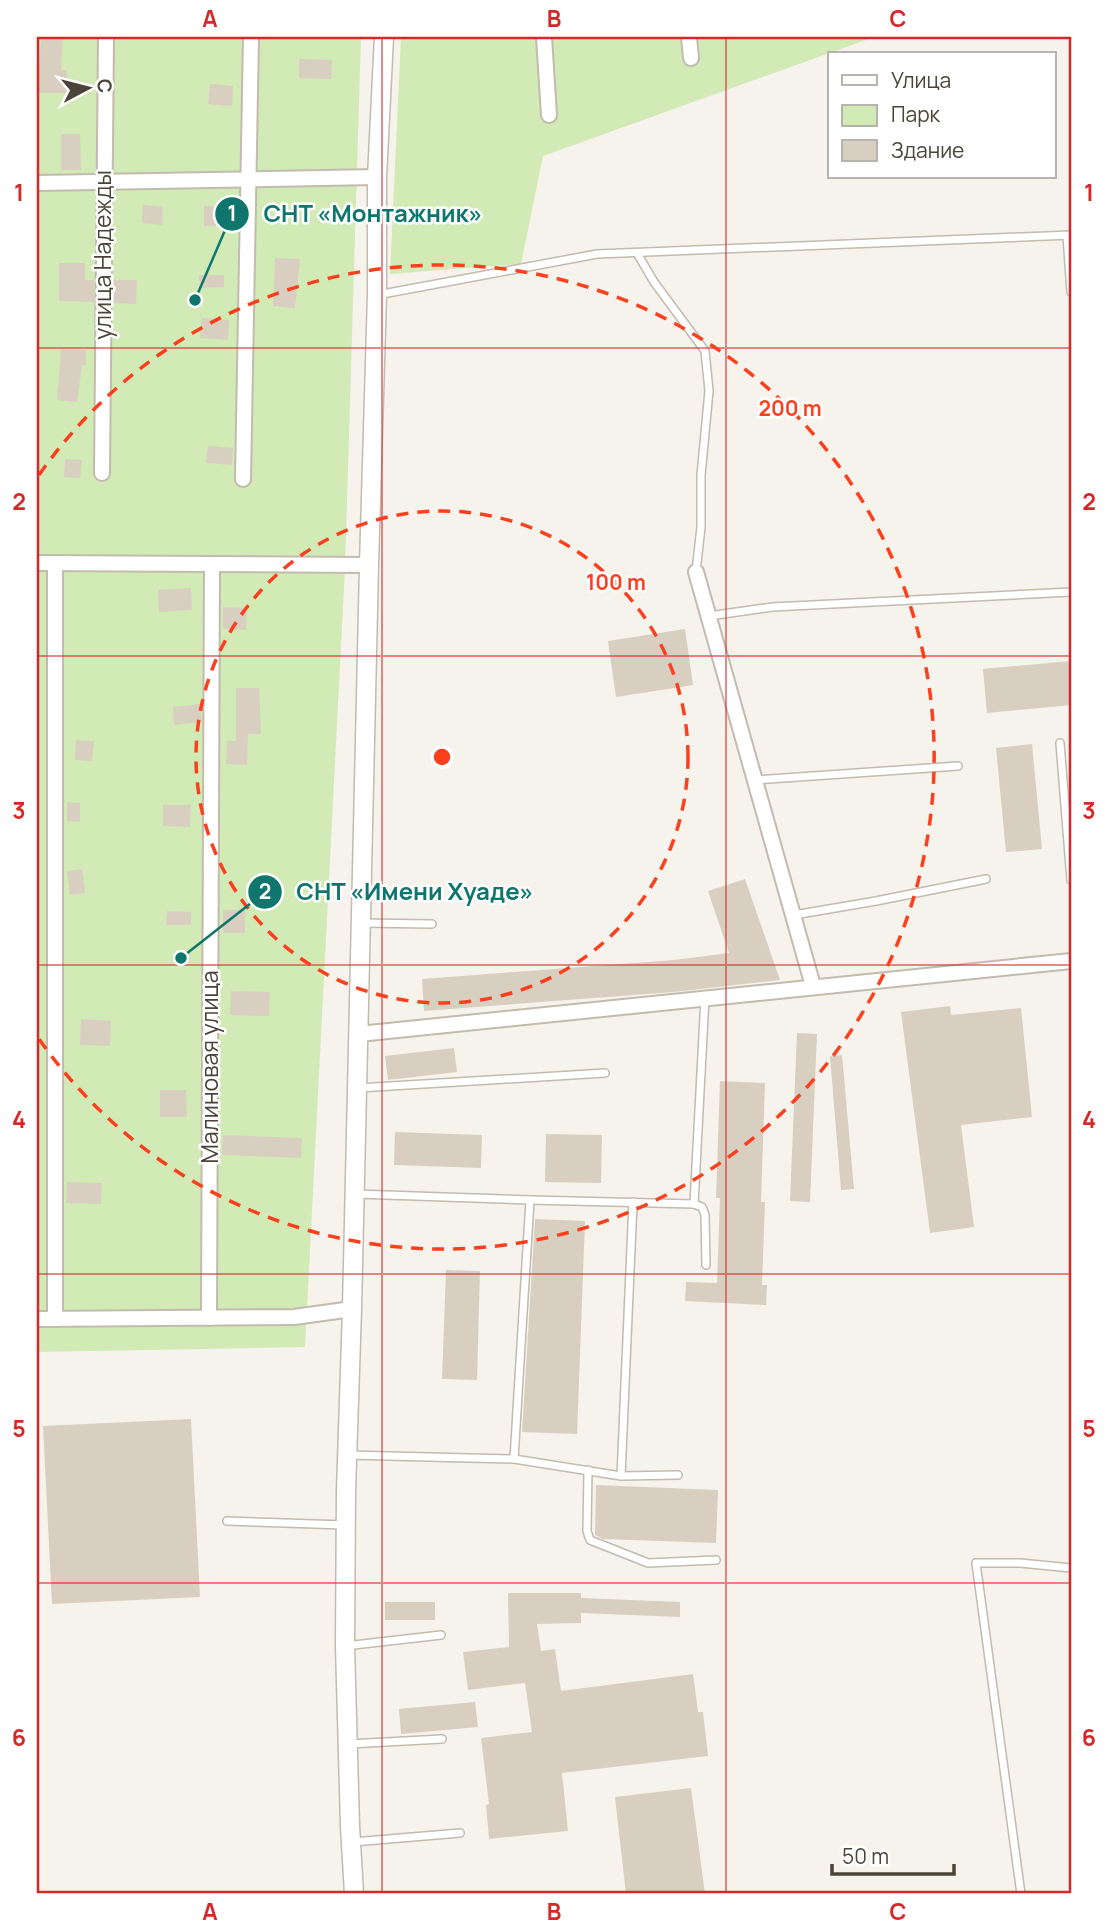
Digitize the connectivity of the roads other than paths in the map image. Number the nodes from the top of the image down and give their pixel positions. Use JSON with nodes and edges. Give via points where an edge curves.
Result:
{"nodes":[{"id":1,"x":106,"y":37,"type":"edge"},
{"id":2,"x":251,"y":37,"type":"edge"},
{"id":3,"x":384,"y":37,"type":"edge"},
{"id":4,"x":544,"y":37,"type":"edge"},
{"id":5,"x":689,"y":37,"type":"edge"},
{"id":6,"x":691,"y":58,"type":"dead end"},
{"id":7,"x":549,"y":115,"type":"dead end"},
{"id":8,"x":377,"y":177,"type":"junction"},
{"id":9,"x":249,"y":179,"type":"junction"},
{"id":10,"x":103,"y":182,"type":"junction"},
{"id":11,"x":37,"y":183,"type":"edge"},
{"id":12,"x":1069,"y":235,"type":"edge"},
{"id":13,"x":637,"y":253,"type":"junction"},
{"id":14,"x":1071,"y":292,"type":"edge"},
{"id":15,"x":377,"y":295,"type":"junction"},
{"id":16,"x":102,"y":473,"type":"dead end"},
{"id":17,"x":243,"y":479,"type":"dead end"},
{"id":18,"x":37,"y":563,"type":"edge"},
{"id":19,"x":55,"y":563,"type":"junction"},
{"id":20,"x":212,"y":564,"type":"junction"},
{"id":21,"x":369,"y":565,"type":"junction"},
{"id":22,"x":696,"y":572,"type":"joint"},
{"id":23,"x":1071,"y":592,"type":"edge"},
{"id":24,"x":709,"y":616,"type":"junction"},
{"id":25,"x":1060,"y":743,"type":"dead end"},
{"id":26,"x":958,"y":766,"type":"dead end"},
{"id":27,"x":755,"y":780,"type":"junction"},
{"id":28,"x":986,"y":879,"type":"dead end"},
{"id":29,"x":1071,"y":880,"type":"edge"},
{"id":30,"x":793,"y":915,"type":"junction"},
{"id":31,"x":361,"y":923,"type":"junction"},
{"id":32,"x":432,"y":924,"type":"dead end"},
{"id":33,"x":1071,"y":961,"type":"edge"},
{"id":34,"x":813,"y":986,"type":"junction"},
{"id":35,"x":705,"y":997,"type":"junction"},
{"id":36,"x":359,"y":1034,"type":"junction"},
{"id":37,"x":605,"y":1073,"type":"dead end"},
{"id":38,"x":357,"y":1088,"type":"junction"},
{"id":39,"x":355,"y":1194,"type":"junction"},
{"id":40,"x":530,"y":1200,"type":"junction"},
{"id":41,"x":633,"y":1202,"type":"junction"},
{"id":42,"x":694,"y":1204,"type":"junction"},
{"id":43,"x":706,"y":1265,"type":"dead end"},
{"id":44,"x":352,"y":1310,"type":"junction"},
{"id":45,"x":209,"y":1318,"type":"junction"},
{"id":46,"x":37,"y":1319,"type":"edge"},
{"id":47,"x":55,"y":1319,"type":"junction"},
{"id":48,"x":347,"y":1455,"type":"junction"},
{"id":49,"x":514,"y":1459,"type":"junction"},
{"id":50,"x":588,"y":1470,"type":"junction"},
{"id":51,"x":678,"y":1475,"type":"dead end"},
{"id":52,"x":621,"y":1476,"type":"junction"},
{"id":53,"x":227,"y":1521,"type":"dead end"},
{"id":54,"x":346,"y":1525,"type":"junction"},
{"id":55,"x":716,"y":1560,"type":"dead end"},
{"id":56,"x":1071,"y":1568,"type":"edge"},
{"id":57,"x":441,"y":1635,"type":"dead end"},
{"id":58,"x":345,"y":1646,"type":"junction"},
{"id":59,"x":442,"y":1739,"type":"dead end"},
{"id":60,"x":348,"y":1744,"type":"junction"},
{"id":61,"x":460,"y":1833,"type":"dead end"},
{"id":62,"x":351,"y":1842,"type":"junction"},
{"id":63,"x":354,"y":1894,"type":"edge"},
{"id":64,"x":1021,"y":1894,"type":"edge"}],
"edges":[{"from":1,"to":10,"type":"street","name":"улица Надежды"},
{"from":2,"to":9,"type":"street"},
{"from":3,"to":8,"type":"street"},
{"from":4,"to":7,"type":"street"},
{"from":5,"to":6,"type":"street"},
{"from":8,"to":9,"type":"street"},
{"from":8,"to":15,"type":"street"},
{"from":9,"to":10,"type":"street"},
{"from":9,"to":17,"type":"street"},
{"from":10,"to":11,"type":"street"},
{"from":10,"to":16,"type":"street","name":"улица Надежды"},
{"from":12,"to":13,"type":"lane"},
{"from":12,"to":14,"type":"lane"},
{"from":13,"to":15,"type":"lane","via":[[597,254]]},
{"from":13,"to":22,"type":"lane","via":[[705,351],[709,391]]},
{"from":15,"to":21,"type":"street"},
{"from":18,"to":19,"type":"street"},
{"from":19,"to":20,"type":"street"},
{"from":19,"to":47,"type":"street"},
{"from":20,"to":21,"type":"street"},
{"from":20,"to":45,"type":"street","name":"Малиновая улица"},
{"from":21,"to":31,"type":"street"},
{"from":22,"to":24,"type":"street"},
{"from":23,"to":24,"type":"lane","via":[[772,607]]},
{"from":24,"to":27,"type":"street"},
{"from":25,"to":29,"type":"lane"},
{"from":26,"to":27,"type":"lane"},
{"from":27,"to":30,"type":"street"},
{"from":28,"to":30,"type":"lane"},
{"from":30,"to":34,"type":"street"},
{"from":31,"to":32,"type":"lane"},
{"from":31,"to":36,"type":"street"},
{"from":33,"to":34,"type":"street"},
{"from":34,"to":35,"type":"street"},
{"from":35,"to":36,"type":"street"},
{"from":35,"to":42,"type":"lane"},
{"from":36,"to":38,"type":"street"},
{"from":37,"to":38,"type":"lane"},
{"from":38,"to":39,"type":"street"},
{"from":39,"to":40,"type":"lane"},
{"from":39,"to":44,"type":"street"},
{"from":40,"to":41,"type":"lane"},
{"from":40,"to":49,"type":"lane"},
{"from":41,"to":42,"type":"lane"},
{"from":41,"to":52,"type":"lane"},
{"from":42,"to":43,"type":"lane","via":[[702,1207],[705,1215]]},
{"from":44,"to":45,"type":"street","via":[[294,1317]]},
{"from":44,"to":48,"type":"street"},
{"from":45,"to":47,"type":"street"},
{"from":46,"to":47,"type":"street"},
{"from":48,"to":49,"type":"lane"},
{"from":48,"to":54,"type":"street"},
{"from":49,"to":50,"type":"lane"},
{"from":50,"to":52,"type":"lane"},
{"from":50,"to":55,"type":"lane","via":[[590,1540],[648,1563]]},
{"from":51,"to":52,"type":"lane"},
{"from":53,"to":54,"type":"lane"},
{"from":54,"to":58,"type":"street"},
{"from":56,"to":64,"type":"lane","via":[[976,1563]]},
{"from":57,"to":58,"type":"lane"},
{"from":58,"to":60,"type":"street"},
{"from":59,"to":60,"type":"lane"},
{"from":60,"to":62,"type":"street"},
{"from":61,"to":62,"type":"lane"},
{"from":62,"to":63,"type":"street"}]}
